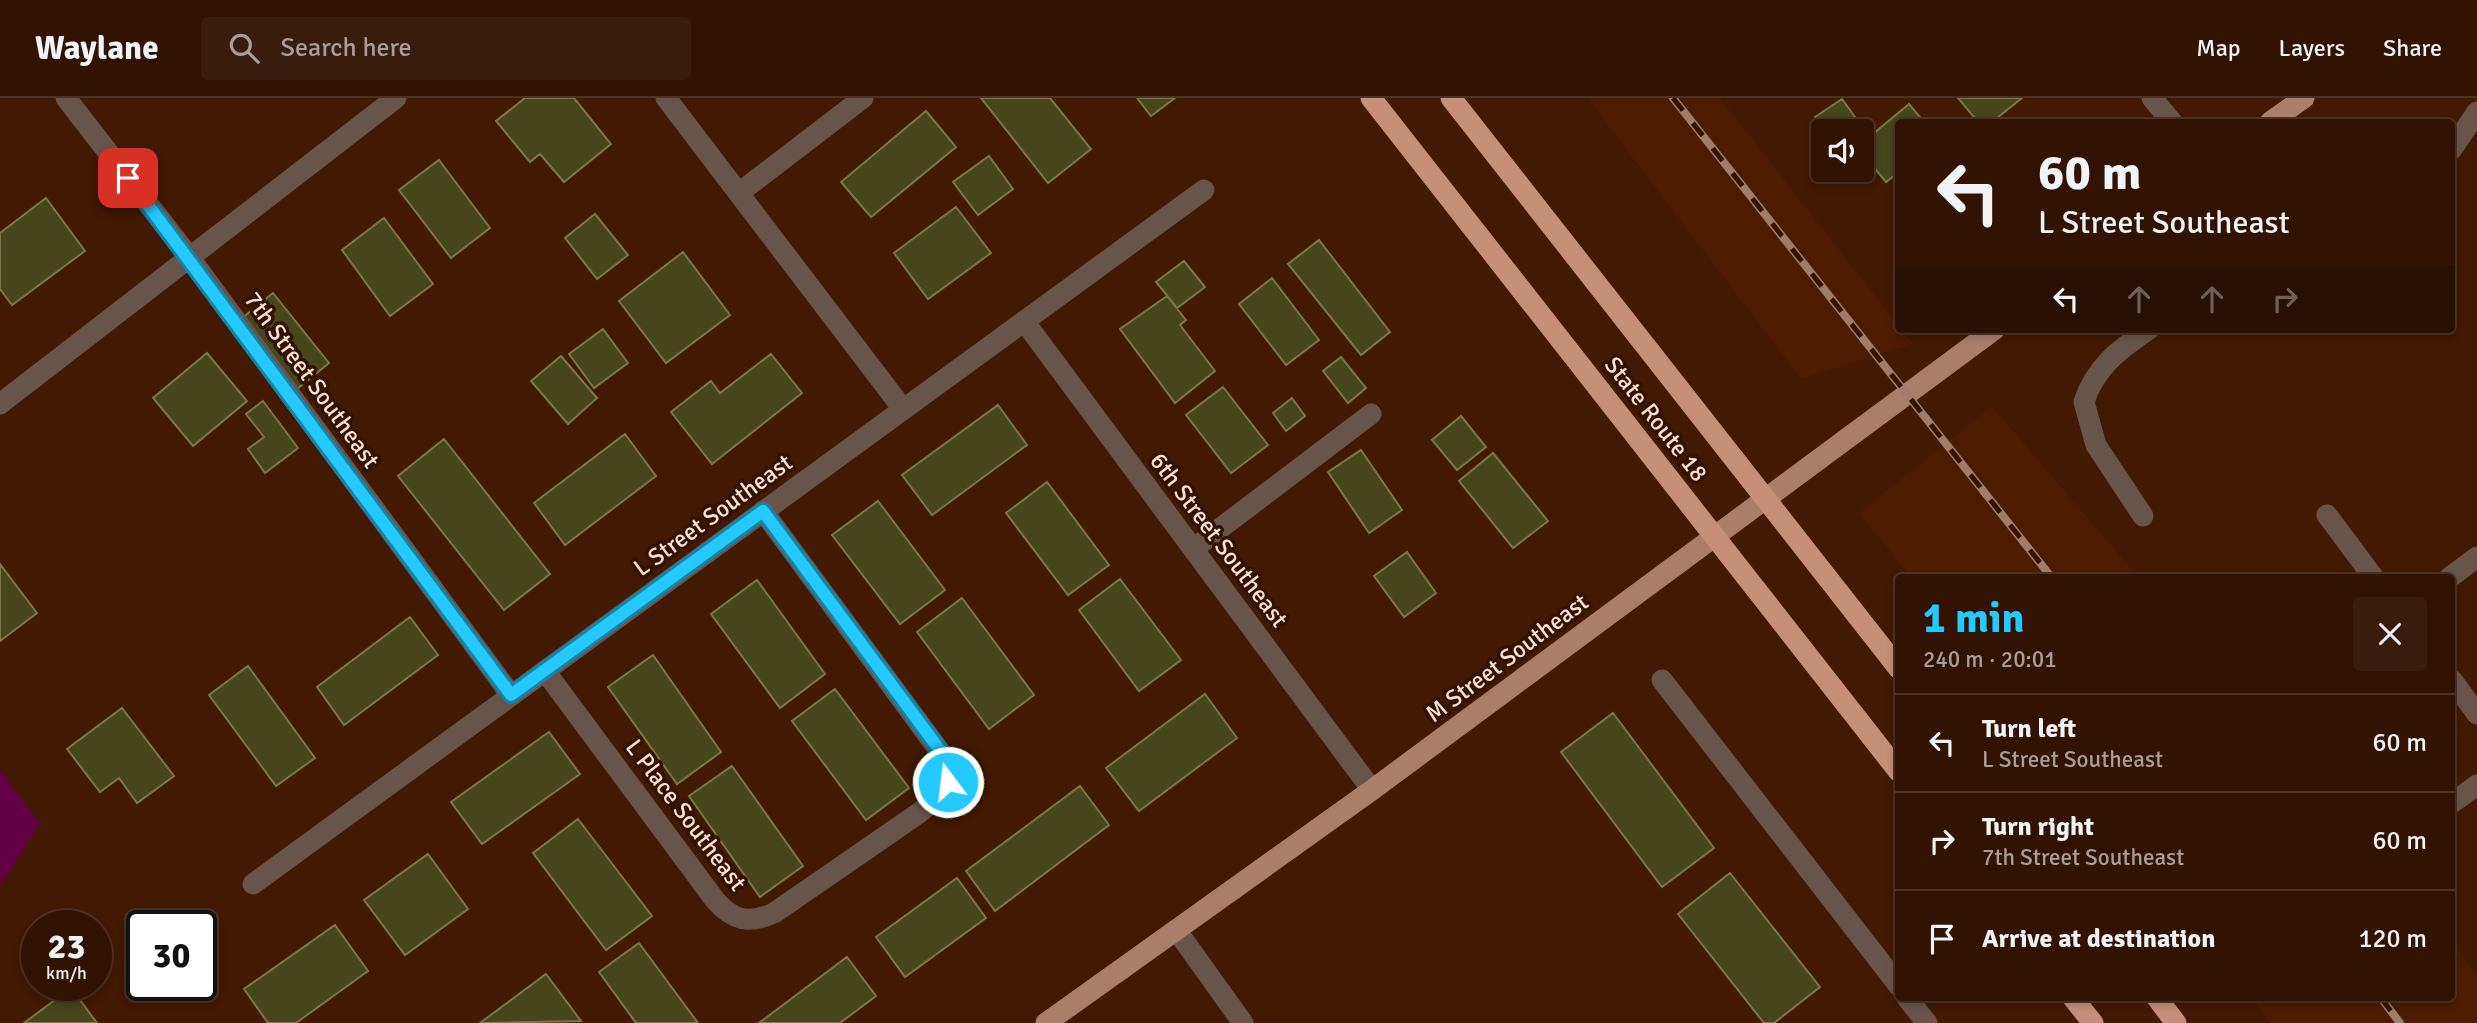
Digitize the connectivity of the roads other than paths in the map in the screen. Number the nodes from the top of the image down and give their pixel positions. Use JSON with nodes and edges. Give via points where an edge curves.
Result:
{"nodes":[{"id":1,"x":65,"y":98,"type":"edge"},
{"id":2,"x":667,"y":98,"type":"edge"},
{"id":3,"x":863,"y":98,"type":"edge"},
{"id":4,"x":1371,"y":98,"type":"edge"},
{"id":5,"x":1451,"y":98,"type":"edge"},
{"id":6,"x":2152,"y":98,"type":"edge"},
{"id":7,"x":2304,"y":98,"type":"edge"},
{"id":8,"x":384,"y":102,"type":"edge"},
{"id":9,"x":2477,"y":112,"type":"edge"},
{"id":10,"x":2170,"y":119,"type":"edge"},
{"id":11,"x":2274,"y":119,"type":"edge"},
{"id":12,"x":2455,"y":145,"type":"edge"},
{"id":13,"x":1204,"y":190,"type":"dead end"},
{"id":14,"x":739,"y":193,"type":"junction"},
{"id":15,"x":190,"y":258,"type":"junction"},
{"id":16,"x":1024,"y":321,"type":"junction"},
{"id":17,"x":1989,"y":333,"type":"edge"},
{"id":18,"x":2143,"y":333,"type":"edge"},
{"id":19,"x":4,"y":393,"type":"edge"},
{"id":20,"x":903,"y":409,"type":"junction"},
{"id":21,"x":1371,"y":414,"type":"dead end"},
{"id":22,"x":763,"y":511,"type":"junction"},
{"id":23,"x":2327,"y":515,"type":"dead end"},
{"id":24,"x":2143,"y":516,"type":"dead end"},
{"id":25,"x":1193,"y":550,"type":"junction"},
{"id":26,"x":2477,"y":557,"type":"edge"},
{"id":27,"x":2371,"y":574,"type":"edge"},
{"id":28,"x":2454,"y":574,"type":"edge"},
{"id":29,"x":1895,"y":664,"type":"edge"},
{"id":30,"x":545,"y":671,"type":"junction"},
{"id":31,"x":1662,"y":680,"type":"dead end"},
{"id":32,"x":2455,"y":684,"type":"edge"},
{"id":33,"x":511,"y":695,"type":"junction"},
{"id":34,"x":2477,"y":713,"type":"edge"},
{"id":35,"x":1895,"y":767,"type":"edge"},
{"id":36,"x":2477,"y":785,"type":"edge"},
{"id":37,"x":1372,"y":790,"type":"junction"},
{"id":38,"x":2455,"y":801,"type":"edge"},
{"id":39,"x":253,"y":884,"type":"dead end"},
{"id":40,"x":1177,"y":931,"type":"junction"},
{"id":41,"x":1895,"y":981,"type":"edge"},
{"id":42,"x":1909,"y":1001,"type":"edge"},
{"id":43,"x":2075,"y":1001,"type":"edge"},
{"id":44,"x":2159,"y":1001,"type":"edge"},
{"id":45,"x":1046,"y":1023,"type":"edge"},
{"id":46,"x":1243,"y":1023,"type":"edge"},
{"id":47,"x":1927,"y":1023,"type":"edge"},
{"id":48,"x":2093,"y":1023,"type":"edge"},
{"id":49,"x":2176,"y":1023,"type":"edge"}],
"edges":[{"from":1,"to":15,"type":"street","name":"7th Street Southeast"},
{"from":2,"to":14,"type":"street"},
{"from":3,"to":14,"type":"street"},
{"from":4,"to":35,"type":"highway","name":"State Route 18"},
{"from":5,"to":29,"type":"highway","name":"State Route 18"},
{"from":6,"to":10,"type":"street"},
{"from":7,"to":11,"type":"main road"},
{"from":8,"to":15,"type":"street"},
{"from":9,"to":12,"type":"street"},
{"from":13,"to":16,"type":"street","name":"L Street Southeast"},
{"from":14,"to":20,"type":"street"},
{"from":15,"to":19,"type":"street"},
{"from":15,"to":33,"type":"street","name":"7th Street Southeast"},
{"from":16,"to":20,"type":"street","name":"L Street Southeast"},
{"from":16,"to":25,"type":"street","name":"6th Street Southeast"},
{"from":17,"to":37,"type":"main road","name":"M Street Southeast"},
{"from":18,"to":24,"type":"street","via":[[2099,370],[2084,402],[2096,445]]},
{"from":20,"to":22,"type":"street","name":"L Street Southeast"},
{"from":21,"to":25,"type":"street"},
{"from":22,"to":30,"type":"street","name":"L Street Southeast"},
{"from":22,"to":30,"type":"street","name":"L Place Southeast","via":[[942,753],[948,782],[943,793],[919,813],[774,913],[755,920],[737,918],[715,900]]},
{"from":23,"to":27,"type":"street"},
{"from":25,"to":37,"type":"street","name":"6th Street Southeast"},
{"from":26,"to":28,"type":"street"},
{"from":30,"to":33,"type":"street","name":"L Street Southeast"},
{"from":31,"to":41,"type":"street"},
{"from":32,"to":34,"type":"street"},
{"from":33,"to":39,"type":"street","name":"L Street Southeast"},
{"from":36,"to":38,"type":"street"},
{"from":37,"to":40,"type":"main road","name":"M Street Southeast"},
{"from":40,"to":45,"type":"main road","name":"M Street Southeast"},
{"from":40,"to":46,"type":"street"},
{"from":42,"to":47,"type":"street"},
{"from":43,"to":48,"type":"highway"},
{"from":44,"to":49,"type":"highway"}]}
